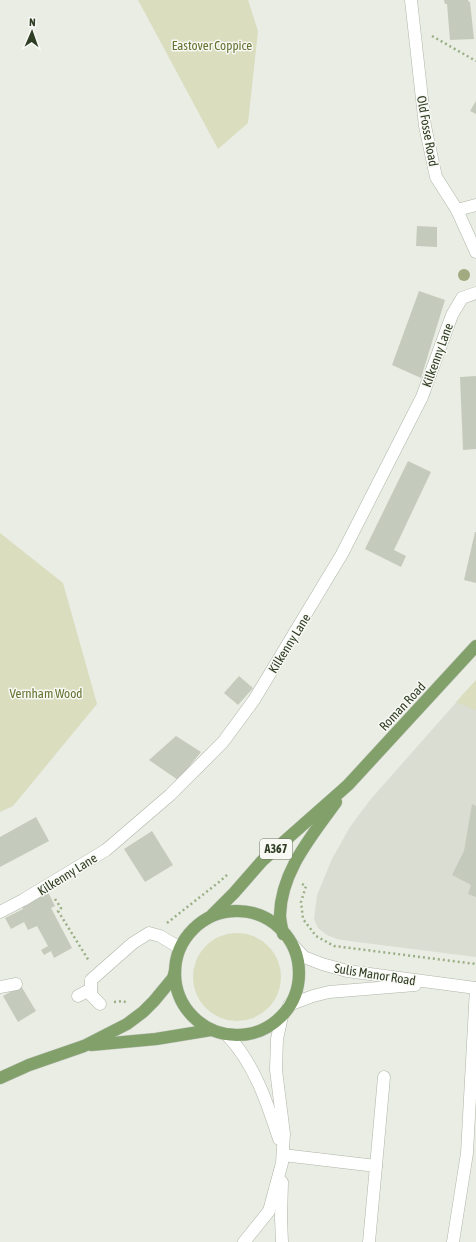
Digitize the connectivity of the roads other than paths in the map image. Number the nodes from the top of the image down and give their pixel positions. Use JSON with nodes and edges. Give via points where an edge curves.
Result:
{"nodes":[{"id":1,"x":411,"y":0,"type":"edge"},
{"id":2,"x":476,"y":205,"type":"edge"},
{"id":3,"x":456,"y":210,"type":"junction"},
{"id":4,"x":476,"y":252,"type":"edge"},
{"id":5,"x":476,"y":293,"type":"edge"},
{"id":6,"x":476,"y":646,"type":"edge"},
{"id":7,"x":348,"y":785,"type":"junction"},
{"id":8,"x":0,"y":912,"type":"edge"},
{"id":9,"x":209,"y":918,"type":"junction"},
{"id":10,"x":283,"y":934,"type":"junction"},
{"id":11,"x":291,"y":943,"type":"junction"},
{"id":12,"x":180,"y":948,"type":"junction"},
{"id":13,"x":176,"y":968,"type":"junction"},
{"id":14,"x":16,"y":984,"type":"dead end"},
{"id":15,"x":442,"y":984,"type":"junction"},
{"id":16,"x":0,"y":986,"type":"edge"},
{"id":17,"x":476,"y":988,"type":"edge"},
{"id":18,"x":91,"y":989,"type":"junction"},
{"id":19,"x":78,"y":996,"type":"dead end"},
{"id":20,"x":100,"y":1004,"type":"dead end"},
{"id":21,"x":289,"y":1005,"type":"junction"},
{"id":22,"x":282,"y":1016,"type":"junction"},
{"id":23,"x":211,"y":1030,"type":"junction"},
{"id":24,"x":228,"y":1035,"type":"junction"},
{"id":25,"x":84,"y":1046,"type":"junction"},
{"id":26,"x":384,"y":1077,"type":"dead end"},
{"id":27,"x":0,"y":1078,"type":"edge"},
{"id":28,"x":473,"y":1085,"type":"edge"},
{"id":29,"x":283,"y":1156,"type":"junction"},
{"id":30,"x":376,"y":1166,"type":"junction"},
{"id":31,"x":244,"y":1242,"type":"edge"},
{"id":32,"x":282,"y":1242,"type":"edge"},
{"id":33,"x":369,"y":1242,"type":"edge"},
{"id":34,"x":453,"y":1242,"type":"edge"}],
"edges":[{"from":1,"to":3,"type":"street","name":"Old Fosse Road","via":[[429,150],[436,177]]},
{"from":2,"to":3,"type":"street"},
{"from":3,"to":4,"type":"street","name":"Old Fosse Road"},
{"from":5,"to":8,"type":"street","name":"Kilkenny Lane","via":[[462,298],[452,315],[422,397],[345,547],[254,700],[223,742],[170,795],[106,850]]},
{"from":6,"to":7,"type":"main road","name":"Roman Road","number":"A367"},
{"from":7,"to":9,"type":"main road","name":"Roman Road","number":"A367","via":[[262,861]]},
{"from":7,"to":10,"type":"main road","name":"Roman Road","number":"A367","via":[[297,857],[283,898],[280,916]]},
{"from":9,"to":10,"type":"main road","via":[[224,913],[256,914],[272,922]]},
{"from":9,"to":12,"type":"main road","via":[[186,937]]},
{"from":10,"to":11,"type":"main road"},
{"from":11,"to":15,"type":"street","name":"Sulis Manor Road","via":[[304,957],[347,971]]},
{"from":11,"to":21,"type":"main road","via":[[299,975],[295,996]]},
{"from":12,"to":13,"type":"main road"},
{"from":12,"to":18,"type":"street","via":[[160,936],[149,934],[134,943],[91,980]]},
{"from":13,"to":23,"type":"main road","via":[[176,986],[183,1005],[195,1020]]},
{"from":13,"to":25,"type":"main road","via":[[165,989],[144,1012]]},
{"from":14,"to":16,"type":"street"},
{"from":15,"to":17,"type":"street","name":"Sulis Manor Road"},
{"from":15,"to":21,"type":"street","name":"Sulis Manor Road","via":[[329,992]]},
{"from":17,"to":28,"type":"street"},
{"from":18,"to":19,"type":"street"},
{"from":18,"to":20,"type":"street","via":[[91,995]]},
{"from":21,"to":22,"type":"main road"},
{"from":22,"to":24,"type":"main road","via":[[267,1028],[251,1034]]},
{"from":22,"to":29,"type":"street","via":[[277,1039],[276,1070],[282,1116]]},
{"from":23,"to":24,"type":"main road"},
{"from":23,"to":25,"type":"main road","via":[[156,1039]]},
{"from":24,"to":29,"type":"street","via":[[248,1062],[272,1117]]},
{"from":25,"to":27,"type":"main road"},
{"from":26,"to":30,"type":"street"},
{"from":28,"to":34,"type":"street","via":[[467,1153]]},
{"from":29,"to":30,"type":"street"},
{"from":29,"to":31,"type":"street","via":[[269,1211]]},
{"from":29,"to":32,"type":"street"},
{"from":30,"to":33,"type":"street"}]}
